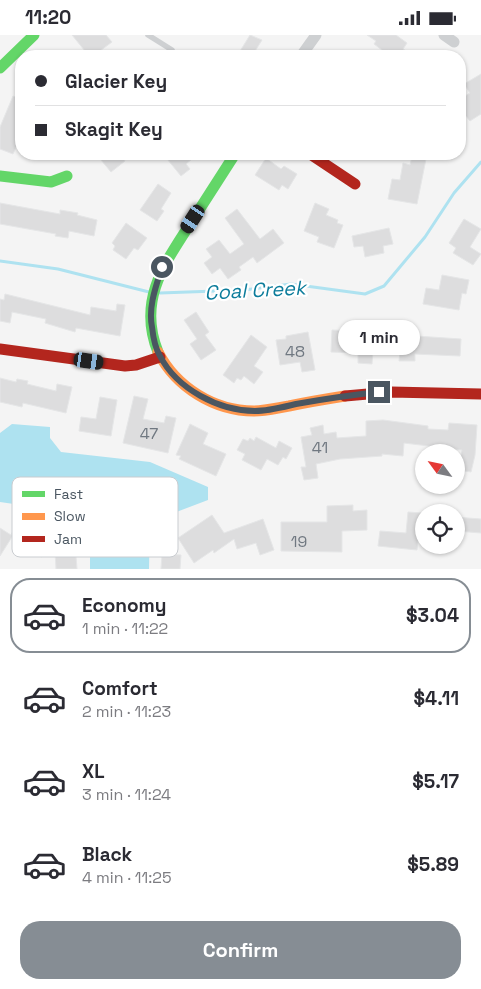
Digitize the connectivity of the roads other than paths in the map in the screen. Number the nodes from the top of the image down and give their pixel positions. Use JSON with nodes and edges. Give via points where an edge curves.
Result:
{"nodes":[{"id":1,"x":34,"y":35,"type":"edge"},
{"id":2,"x":148,"y":35,"type":"edge"},
{"id":3,"x":316,"y":35,"type":"edge"},
{"id":4,"x":444,"y":35,"type":"edge"},
{"id":5,"x":454,"y":42,"type":"dead end"},
{"id":6,"x":19,"y":50,"type":"edge"},
{"id":7,"x":172,"y":50,"type":"dead end"},
{"id":8,"x":306,"y":50,"type":"edge"},
{"id":9,"x":15,"y":53,"type":"edge"},
{"id":10,"x":0,"y":68,"type":"edge"},
{"id":11,"x":231,"y":160,"type":"edge"},
{"id":12,"x":319,"y":160,"type":"edge"},
{"id":13,"x":0,"y":176,"type":"edge"},
{"id":14,"x":67,"y":176,"type":"dead end"},
{"id":15,"x":355,"y":184,"type":"dead end"},
{"id":16,"x":0,"y":349,"type":"edge"},
{"id":17,"x":160,"y":357,"type":"junction"},
{"id":18,"x":481,"y":394,"type":"edge"}],
"edges":[{"from":1,"to":6,"type":"street"},
{"from":2,"to":7,"type":"lane"},
{"from":3,"to":8,"type":"street"},
{"from":4,"to":5,"type":"street"},
{"from":9,"to":10,"type":"street"},
{"from":11,"to":17,"type":"street","via":[[162,267],[152,301],[151,325]]},
{"from":12,"to":15,"type":"street"},
{"from":13,"to":14,"type":"street","via":[[51,182]]},
{"from":16,"to":17,"type":"street","via":[[125,366]]},
{"from":17,"to":18,"type":"street","via":[[190,389],[213,403],[236,411],[257,411],[379,392]]}]}
